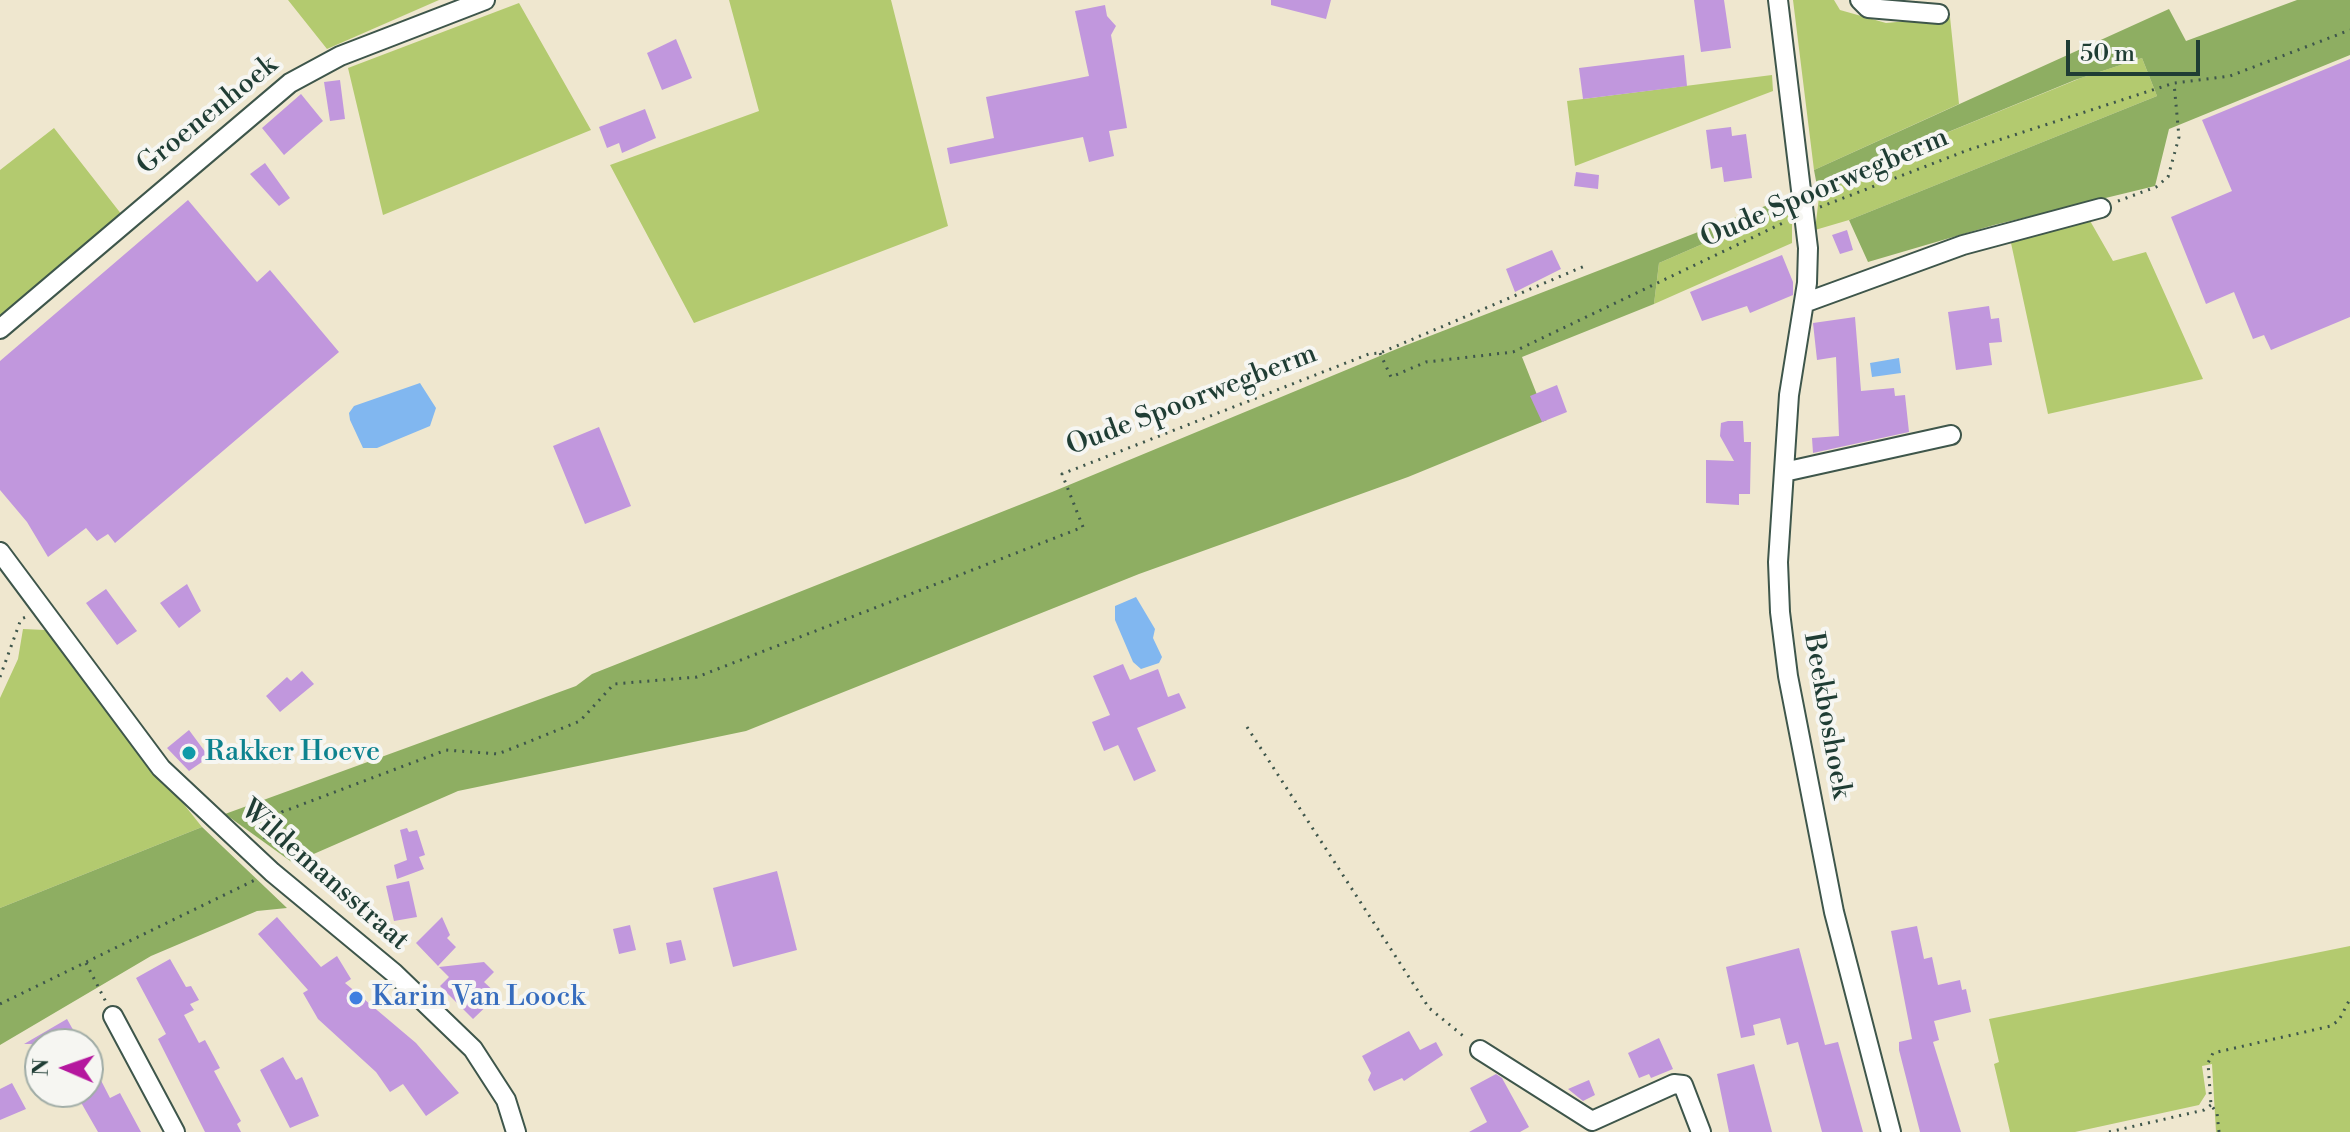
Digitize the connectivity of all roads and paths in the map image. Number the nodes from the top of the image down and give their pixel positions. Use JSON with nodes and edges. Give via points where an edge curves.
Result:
{"nodes":[{"id":1,"x":485,"y":0,"type":"edge"},
{"id":2,"x":1778,"y":0,"type":"edge"},
{"id":3,"x":1860,"y":0,"type":"edge"},
{"id":4,"x":1939,"y":14,"type":"dead end"},
{"id":5,"x":2350,"y":30,"type":"edge"},
{"id":6,"x":2174,"y":83,"type":"junction"},
{"id":7,"x":2101,"y":208,"type":"joint"},
{"id":8,"x":1805,"y":212,"type":"junction"},
{"id":9,"x":1587,"y":265,"type":"dead end"},
{"id":10,"x":1804,"y":303,"type":"junction"},
{"id":11,"x":0,"y":329,"type":"edge"},
{"id":12,"x":1380,"y":353,"type":"junction"},
{"id":13,"x":1951,"y":435,"type":"dead end"},
{"id":14,"x":1784,"y":472,"type":"junction"},
{"id":15,"x":0,"y":552,"type":"edge"},
{"id":16,"x":44,"y":611,"type":"junction"},
{"id":17,"x":0,"y":677,"type":"edge"},
{"id":18,"x":1247,"y":727,"type":"dead end"},
{"id":19,"x":272,"y":872,"type":"junction"},
{"id":20,"x":86,"y":963,"type":"junction"},
{"id":21,"x":2350,"y":999,"type":"edge"},
{"id":22,"x":0,"y":1004,"type":"edge"},
{"id":23,"x":113,"y":1016,"type":"joint"},
{"id":24,"x":1480,"y":1050,"type":"joint"},
{"id":25,"x":2211,"y":1105,"type":"junction"},
{"id":26,"x":175,"y":1132,"type":"edge"},
{"id":27,"x":516,"y":1132,"type":"edge"},
{"id":28,"x":1701,"y":1132,"type":"edge"},
{"id":29,"x":1891,"y":1132,"type":"edge"},
{"id":30,"x":2109,"y":1132,"type":"edge"},
{"id":31,"x":2219,"y":1132,"type":"edge"}],
"edges":[{"from":1,"to":11,"type":"street","name":"Groenenhoek","via":[[340,56],[290,83]]},
{"from":2,"to":8,"type":"street","name":"Beekboshoek"},
{"from":3,"to":4,"type":"street","via":[[1868,8]]},
{"from":5,"to":6,"type":"path","name":"Oude Spoorwegberm","via":[[2230,76]]},
{"from":6,"to":7,"type":"path","via":[[2179,137],[2168,177],[2156,187]]},
{"from":6,"to":8,"type":"path","name":"Oude Spoorwegberm","via":[[1968,150]]},
{"from":7,"to":10,"type":"street","via":[[1963,245]]},
{"from":8,"to":10,"type":"street","name":"Beekboshoek"},
{"from":8,"to":12,"type":"path","name":"Oude Spoorwegberm","via":[[1513,352],[1426,362],[1391,377]]},
{"from":9,"to":12,"type":"path"},
{"from":10,"to":14,"type":"street","name":"Beekboshoek","via":[[1790,383]]},
{"from":12,"to":19,"type":"path","name":"Oude Spoorwegberm","via":[[1062,474],[1083,527],[697,677],[614,684],[580,721],[498,754],[446,750],[282,812],[264,837]]},
{"from":13,"to":14,"type":"street"},
{"from":14,"to":29,"type":"street","name":"Beekboshoek","via":[[1778,562],[1788,676],[1834,912]]},
{"from":15,"to":16,"type":"street","name":"Wildemansstraat"},
{"from":16,"to":17,"type":"path","via":[[21,619]]},
{"from":16,"to":19,"type":"street","name":"Wildemansstraat","via":[[161,768]]},
{"from":18,"to":24,"type":"path","via":[[1429,1008]]},
{"from":19,"to":20,"type":"path"},
{"from":19,"to":27,"type":"street","name":"Wildemansstraat","via":[[394,973],[473,1049],[506,1100]]},
{"from":20,"to":22,"type":"path"},
{"from":20,"to":23,"type":"path"},
{"from":21,"to":25,"type":"path","via":[[2331,1026],[2213,1053],[2208,1063]]},
{"from":23,"to":26,"type":"street"},
{"from":24,"to":28,"type":"street","via":[[1592,1121],[1674,1084],[1683,1085]]},
{"from":25,"to":30,"type":"path"},
{"from":25,"to":31,"type":"path"}]}
